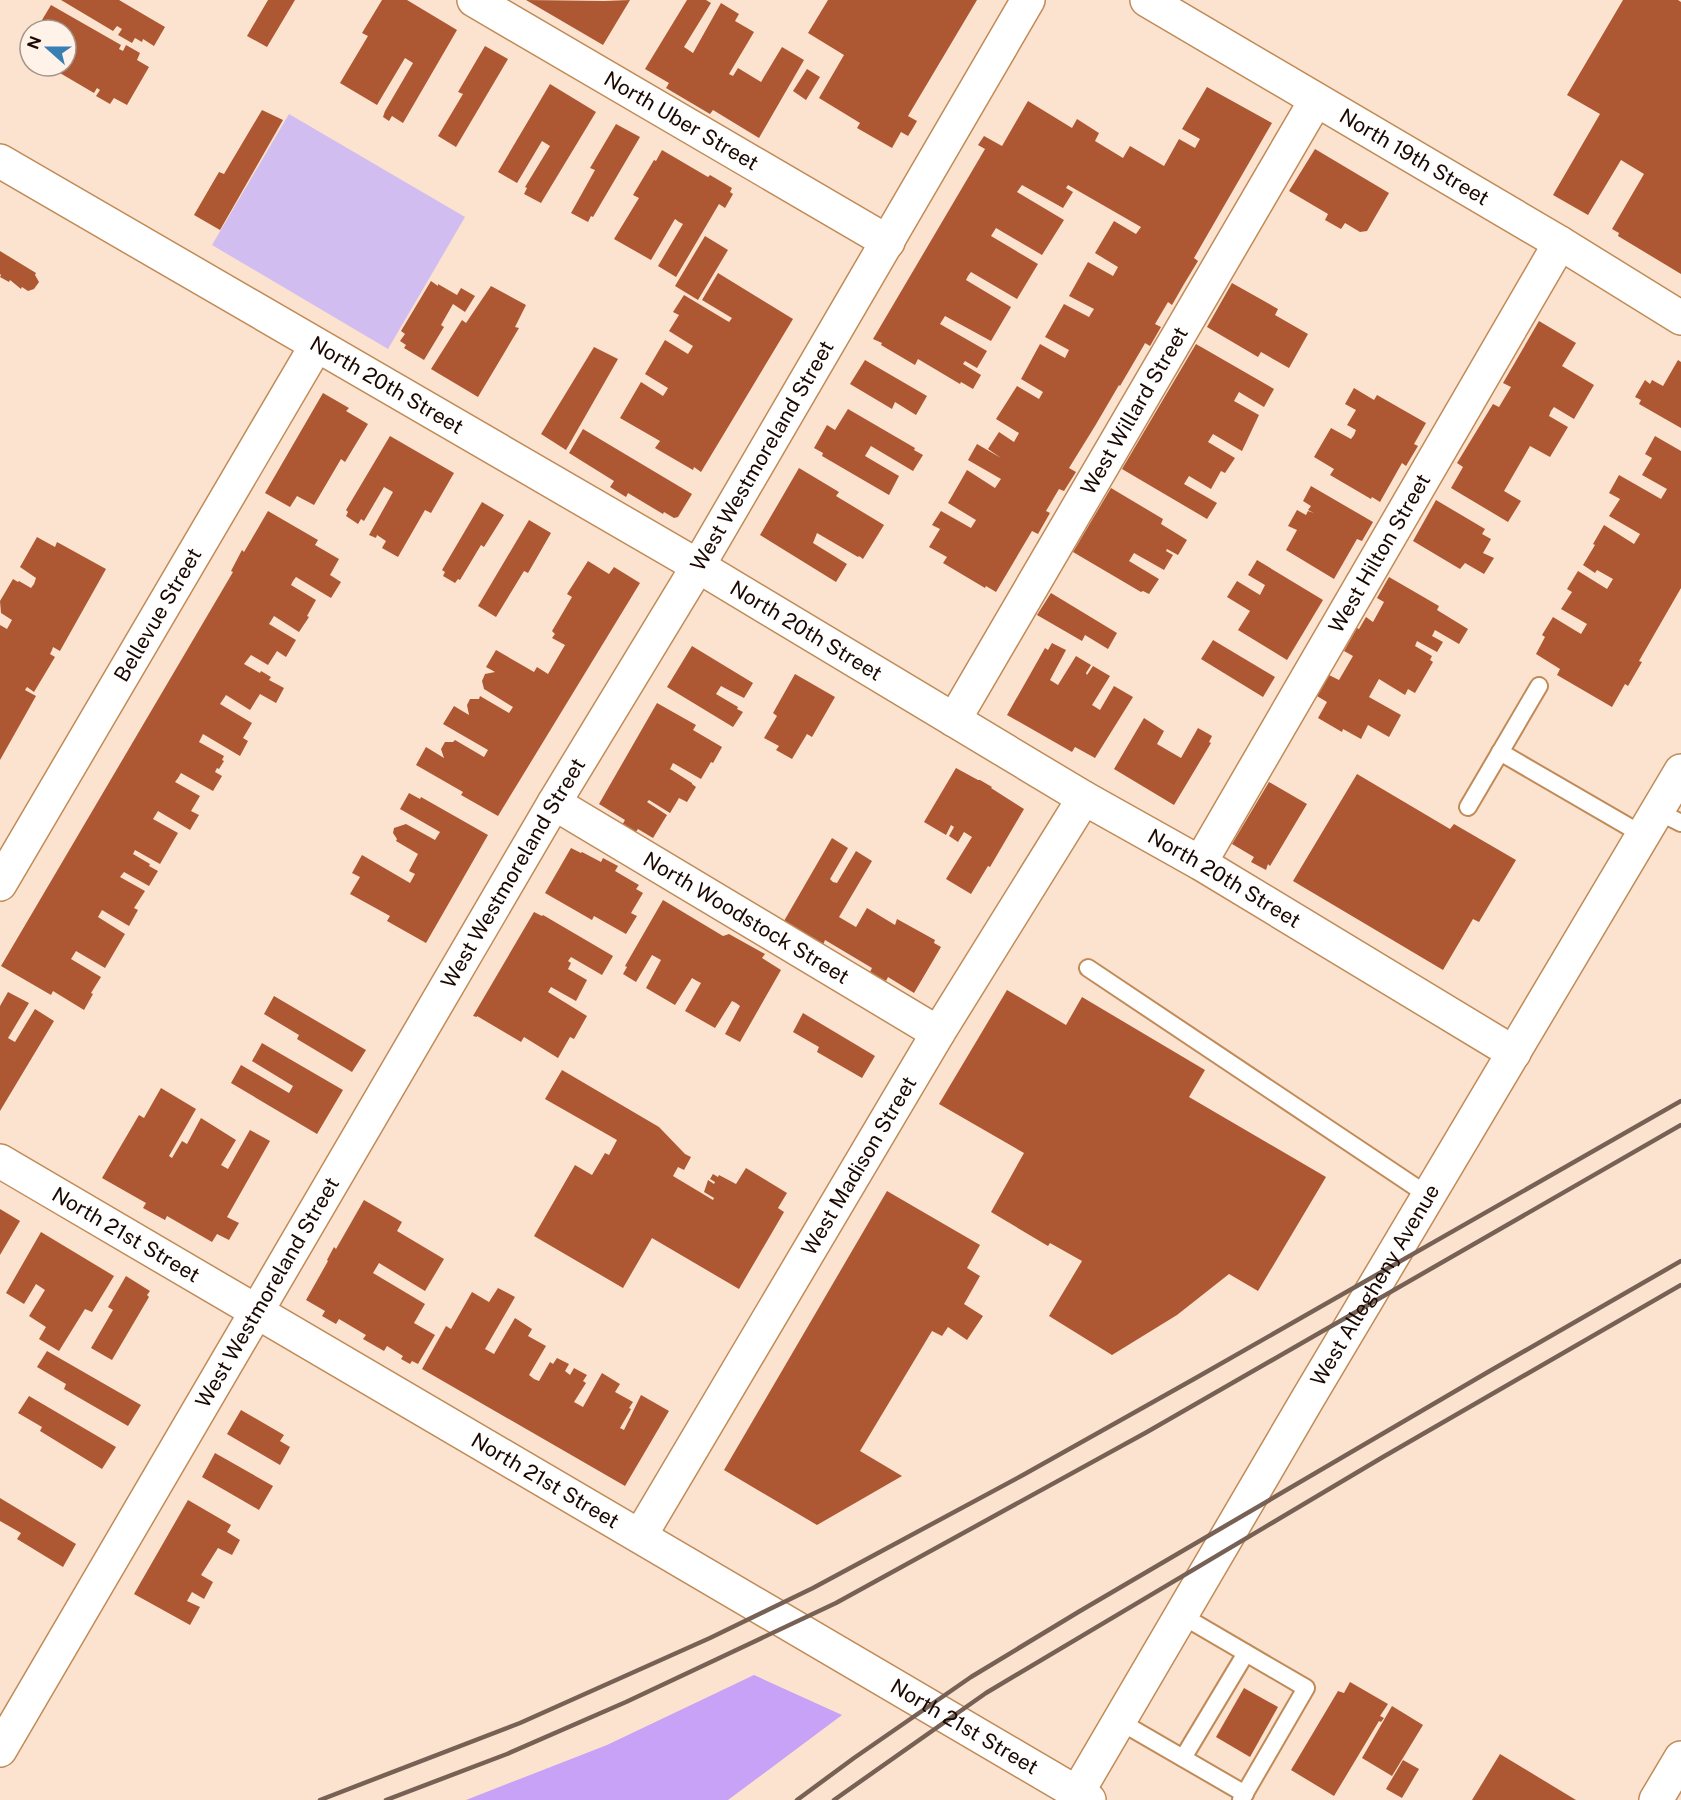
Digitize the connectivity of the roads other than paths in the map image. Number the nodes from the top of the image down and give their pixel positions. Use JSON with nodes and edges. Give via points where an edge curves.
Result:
{"nodes":[{"id":1,"x":474,"y":0,"type":"edge"},
{"id":2,"x":1028,"y":0,"type":"edge"},
{"id":3,"x":1147,"y":0,"type":"edge"},
{"id":4,"x":1316,"y":100,"type":"junction"},
{"id":5,"x":0,"y":161,"type":"edge"},
{"id":6,"x":888,"y":242,"type":"junction"},
{"id":7,"x":1560,"y":243,"type":"junction"},
{"id":8,"x":1681,"y":318,"type":"edge"},
{"id":9,"x":316,"y":346,"type":"junction"},
{"id":10,"x":698,"y":566,"type":"junction"},
{"id":11,"x":1539,"y":686,"type":"dead end"},
{"id":12,"x":954,"y":720,"type":"junction"},
{"id":13,"x":1500,"y":752,"type":"junction"},
{"id":14,"x":1084,"y":798,"type":"junction"},
{"id":15,"x":554,"y":803,"type":"junction"},
{"id":16,"x":1669,"y":805,"type":"edge"},
{"id":17,"x":1467,"y":807,"type":"dead end"},
{"id":18,"x":1200,"y":863,"type":"junction"},
{"id":19,"x":0,"y":884,"type":"edge"},
{"id":20,"x":1088,"y":968,"type":"dead end"},
{"id":21,"x":938,"y":1033,"type":"junction"},
{"id":22,"x":1514,"y":1053,"type":"junction"},
{"id":23,"x":0,"y":1161,"type":"edge"},
{"id":24,"x":1429,"y":1196,"type":"junction"},
{"id":25,"x":257,"y":1311,"type":"junction"},
{"id":26,"x":640,"y":1536,"type":"junction"},
{"id":27,"x":1181,"y":1615,"type":"junction"},
{"id":28,"x":1246,"y":1653,"type":"junction"},
{"id":29,"x":1119,"y":1721,"type":"junction"},
{"id":30,"x":0,"y":1750,"type":"edge"},
{"id":31,"x":1183,"y":1758,"type":"junction"},
{"id":32,"x":1681,"y":1758,"type":"edge"},
{"id":33,"x":1243,"y":1797,"type":"edge"},
{"id":34,"x":1080,"y":1798,"type":"edge"},
{"id":35,"x":1656,"y":1800,"type":"edge"}],
"edges":[{"from":1,"to":6,"type":"street","name":"North Uber Street"},
{"from":2,"to":6,"type":"street","name":"West Westmoreland Street"},
{"from":3,"to":4,"type":"street","name":"North 19th Street"},
{"from":4,"to":7,"type":"street","name":"North 19th Street"},
{"from":4,"to":12,"type":"street","name":"West Willard Street"},
{"from":5,"to":9,"type":"street","name":"North 20th Street"},
{"from":6,"to":10,"type":"street","name":"West Westmoreland Street"},
{"from":7,"to":8,"type":"street","name":"North 19th Street"},
{"from":7,"to":18,"type":"street","name":"West Hilton Street"},
{"from":9,"to":10,"type":"street","name":"North 20th Street"},
{"from":9,"to":19,"type":"street","name":"Bellevue Street"},
{"from":10,"to":12,"type":"street","name":"North 20th Street"},
{"from":10,"to":15,"type":"street","name":"West Westmoreland Street"},
{"from":11,"to":13,"type":"lane"},
{"from":12,"to":14,"type":"street","name":"North 20th Street"},
{"from":13,"to":16,"type":"lane"},
{"from":13,"to":17,"type":"lane"},
{"from":14,"to":18,"type":"street","name":"North 20th Street"},
{"from":14,"to":21,"type":"street","name":"West Madison Street"},
{"from":15,"to":21,"type":"street","name":"North Woodstock Street"},
{"from":15,"to":25,"type":"street","name":"West Westmoreland Street"},
{"from":16,"to":22,"type":"street","name":"West Allegheny Avenue"},
{"from":18,"to":22,"type":"street","name":"North 20th Street"},
{"from":20,"to":24,"type":"lane"},
{"from":21,"to":26,"type":"street","name":"West Madison Street"},
{"from":22,"to":24,"type":"street","name":"West Allegheny Avenue"},
{"from":23,"to":25,"type":"street","name":"North 21st Street"},
{"from":24,"to":27,"type":"street","name":"West Allegheny Avenue"},
{"from":25,"to":26,"type":"street","name":"North 21st Street"},
{"from":25,"to":30,"type":"street","name":"West Westmoreland Street"},
{"from":26,"to":34,"type":"street","name":"North 21st Street"},
{"from":27,"to":28,"type":"lane"},
{"from":27,"to":29,"type":"street","name":"West Allegheny Avenue"},
{"from":28,"to":31,"type":"lane"},
{"from":28,"to":33,"type":"lane","via":[[1306,1688]]},
{"from":29,"to":31,"type":"lane"},
{"from":29,"to":34,"type":"street","name":"West Allegheny Avenue"},
{"from":31,"to":33,"type":"lane"},
{"from":32,"to":35,"type":"street"}]}
